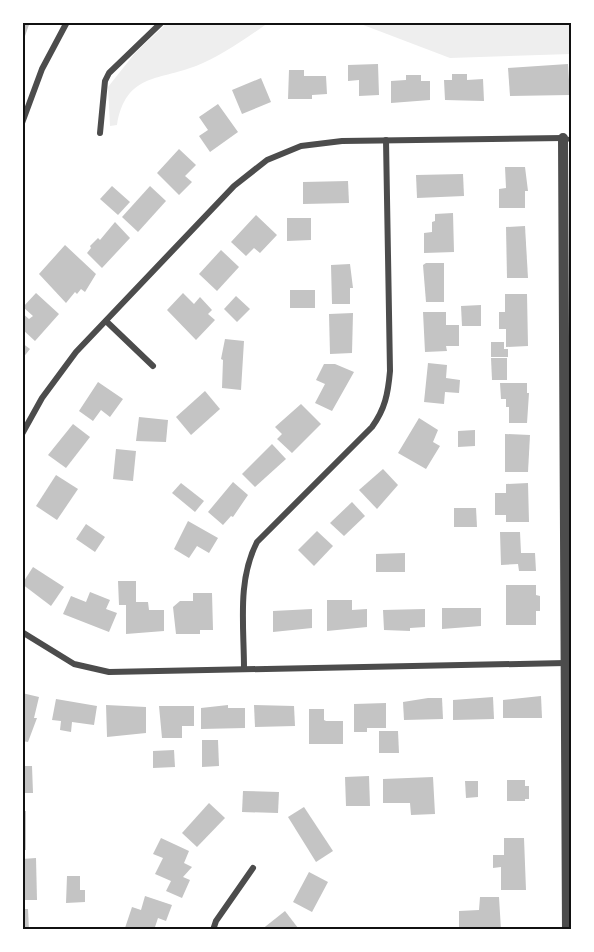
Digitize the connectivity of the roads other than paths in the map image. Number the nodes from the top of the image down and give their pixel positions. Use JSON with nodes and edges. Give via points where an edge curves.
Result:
{"nodes":[{"id":1,"x":67,"y":22,"type":"edge"},
{"id":2,"x":162,"y":22,"type":"edge"},
{"id":3,"x":22,"y":123,"type":"edge"},
{"id":4,"x":100,"y":134,"type":"dead end"},
{"id":5,"x":567,"y":139,"type":"edge"},
{"id":6,"x":386,"y":140,"type":"junction"},
{"id":7,"x":568,"y":289,"type":"edge"},
{"id":8,"x":106,"y":321,"type":"junction"},
{"id":9,"x":568,"y":334,"type":"edge"},
{"id":10,"x":153,"y":366,"type":"dead end"},
{"id":11,"x":22,"y":434,"type":"edge"},
{"id":12,"x":23,"y":635,"type":"edge"},
{"id":13,"x":567,"y":663,"type":"junction"},
{"id":14,"x":244,"y":669,"type":"junction"},
{"id":15,"x":570,"y":773,"type":"edge"},
{"id":16,"x":570,"y":862,"type":"edge"},
{"id":17,"x":253,"y":868,"type":"dead end"},
{"id":18,"x":213,"y":930,"type":"edge"},
{"id":19,"x":567,"y":930,"type":"edge"}],
"edges":[{"from":1,"to":3,"type":"street","via":[[42,69]]},
{"from":2,"to":4,"type":"street","via":[[109,73]]},
{"from":5,"to":6,"type":"street"},
{"from":5,"to":7,"type":"street"},
{"from":6,"to":8,"type":"street","via":[[321,143],[284,151],[267,160],[234,186]]},
{"from":6,"to":14,"type":"street","via":[[388,393],[383,411],[372,427],[257,542],[243,581]]},
{"from":7,"to":9,"type":"street"},
{"from":8,"to":10,"type":"street"},
{"from":8,"to":11,"type":"street","via":[[60,372]]},
{"from":9,"to":13,"type":"street"},
{"from":12,"to":14,"type":"street","via":[[57,656],[91,670]]},
{"from":13,"to":14,"type":"street"},
{"from":13,"to":15,"type":"street"},
{"from":15,"to":16,"type":"street"},
{"from":16,"to":19,"type":"street"},
{"from":17,"to":18,"type":"street"}]}
